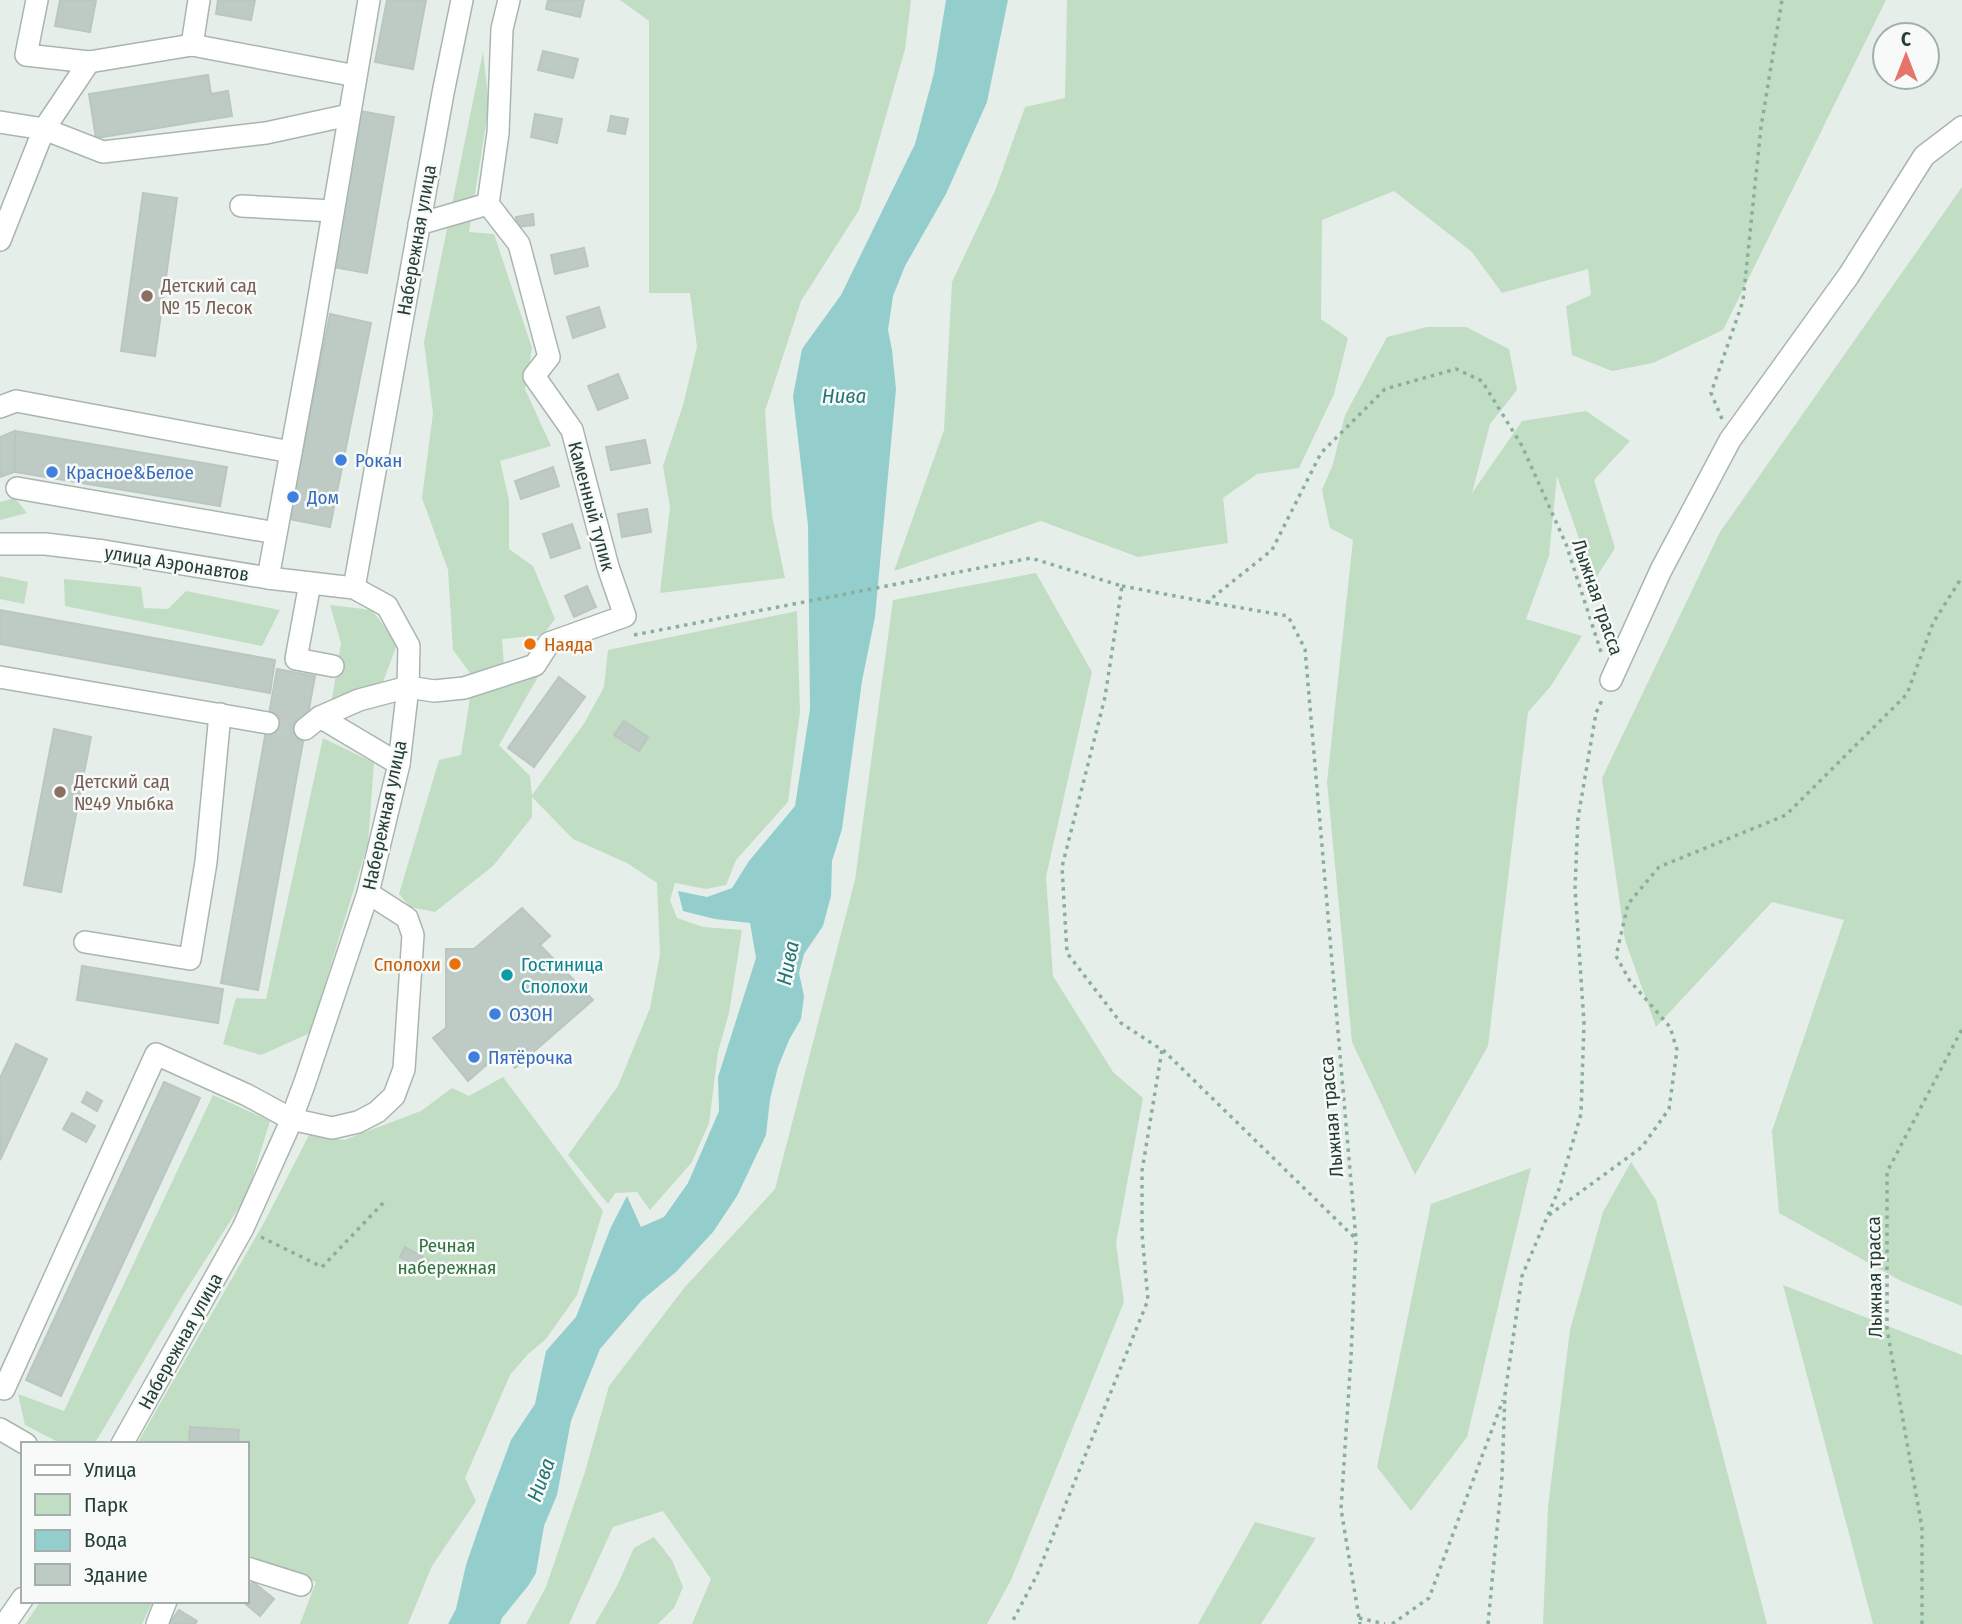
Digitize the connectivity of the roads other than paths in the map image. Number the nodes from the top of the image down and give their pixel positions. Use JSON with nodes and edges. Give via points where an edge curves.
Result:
{"nodes":[{"id":1,"x":37,"y":0,"type":"edge"},
{"id":2,"x":200,"y":0,"type":"edge"},
{"id":3,"x":369,"y":0,"type":"edge"},
{"id":4,"x":462,"y":0,"type":"edge"},
{"id":5,"x":509,"y":0,"type":"edge"},
{"id":6,"x":192,"y":45,"type":"junction"},
{"id":7,"x":89,"y":62,"type":"junction"},
{"id":8,"x":356,"y":76,"type":"junction"},
{"id":9,"x":349,"y":115,"type":"junction"},
{"id":10,"x":0,"y":122,"type":"edge"},
{"id":11,"x":1962,"y":127,"type":"edge"},
{"id":12,"x":44,"y":129,"type":"junction"},
{"id":13,"x":488,"y":204,"type":"junction"},
{"id":14,"x":241,"y":206,"type":"dead end"},
{"id":15,"x":333,"y":211,"type":"junction"},
{"id":16,"x":419,"y":224,"type":"junction"},
{"id":17,"x":0,"y":240,"type":"edge"},
{"id":18,"x":0,"y":407,"type":"edge"},
{"id":19,"x":291,"y":452,"type":"junction"},
{"id":20,"x":16,"y":488,"type":"dead end"},
{"id":21,"x":276,"y":533,"type":"junction"},
{"id":22,"x":0,"y":544,"type":"edge"},
{"id":23,"x":268,"y":578,"type":"junction"},
{"id":24,"x":310,"y":583,"type":"junction"},
{"id":25,"x":354,"y":588,"type":"junction"},
{"id":26,"x":333,"y":666,"type":"dead end"},
{"id":27,"x":0,"y":677,"type":"edge"},
{"id":28,"x":1611,"y":680,"type":"road end"},
{"id":29,"x":408,"y":687,"type":"junction"},
{"id":30,"x":220,"y":714,"type":"junction"},
{"id":31,"x":268,"y":723,"type":"tunnel mouth"},
{"id":32,"x":399,"y":764,"type":"junction"},
{"id":33,"x":368,"y":893,"type":"junction"},
{"id":34,"x":85,"y":942,"type":"dead end"},
{"id":35,"x":291,"y":1119,"type":"junction"},
{"id":36,"x":1,"y":1387,"type":"edge"},
{"id":37,"x":0,"y":1429,"type":"edge"},
{"id":38,"x":23,"y":1442,"type":"edge"},
{"id":39,"x":123,"y":1442,"type":"edge"},
{"id":40,"x":248,"y":1567,"type":"edge"},
{"id":41,"x":301,"y":1585,"type":"dead end"},
{"id":42,"x":21,"y":1601,"type":"edge"},
{"id":43,"x":165,"y":1603,"type":"edge"},
{"id":44,"x":5,"y":1624,"type":"edge"},
{"id":45,"x":157,"y":1624,"type":"edge"}],
"edges":[{"from":1,"to":7,"type":"street","via":[[26,55]]},
{"from":2,"to":6,"type":"street"},
{"from":3,"to":8,"type":"street"},
{"from":4,"to":16,"type":"street","name":"Набережная улица"},
{"from":5,"to":13,"type":"street","via":[[502,29],[498,133]]},
{"from":6,"to":7,"type":"street"},
{"from":6,"to":8,"type":"street"},
{"from":7,"to":12,"type":"street"},
{"from":8,"to":9,"type":"street"},
{"from":9,"to":12,"type":"street","via":[[266,133],[103,152]]},
{"from":9,"to":15,"type":"street"},
{"from":10,"to":12,"type":"street"},
{"from":11,"to":28,"type":"street","via":[[1924,156],[1849,275],[1730,440],[1661,569]]},
{"from":12,"to":17,"type":"street"},
{"from":13,"to":16,"type":"street"},
{"from":13,"to":29,"type":"street","name":"Каменный тупик","via":[[519,244],[549,357],[534,376],[572,430],[628,626],[549,643],[535,666],[464,688],[434,691]]},
{"from":14,"to":15,"type":"street"},
{"from":15,"to":19,"type":"street"},
{"from":16,"to":25,"type":"street","name":"Набережная улица"},
{"from":18,"to":19,"type":"street","via":[[16,401]]},
{"from":19,"to":21,"type":"street"},
{"from":20,"to":21,"type":"street"},
{"from":21,"to":23,"type":"street"},
{"from":22,"to":23,"type":"street","name":"улица Аэронавтов","via":[[104,551]]},
{"from":23,"to":24,"type":"street","name":"улица Аэронавтов"},
{"from":24,"to":25,"type":"street","name":"улица Аэронавтов"},
{"from":24,"to":26,"type":"street","via":[[296,659]]},
{"from":25,"to":29,"type":"street","name":"Набережная улица","via":[[387,606],[409,646]]},
{"from":27,"to":30,"type":"street"},
{"from":29,"to":32,"type":"street","name":"Набережная улица"},
{"from":29,"to":32,"type":"street","via":[[359,700],[313,723]]},
{"from":30,"to":31,"type":"street"},
{"from":30,"to":34,"type":"street","via":[[206,862],[190,958]]},
{"from":32,"to":33,"type":"street","name":"Набережная улица"},
{"from":33,"to":35,"type":"street","name":"Набережная улица"},
{"from":33,"to":35,"type":"street","via":[[407,918],[413,935],[404,1069],[394,1096],[358,1122],[332,1129]]},
{"from":35,"to":36,"type":"street","via":[[156,1054]]},
{"from":35,"to":39,"type":"street","name":"Набережная улица","via":[[243,1228]]},
{"from":37,"to":38,"type":"street"},
{"from":40,"to":41,"type":"street"},
{"from":42,"to":44,"type":"street"},
{"from":43,"to":45,"type":"street"}]}
